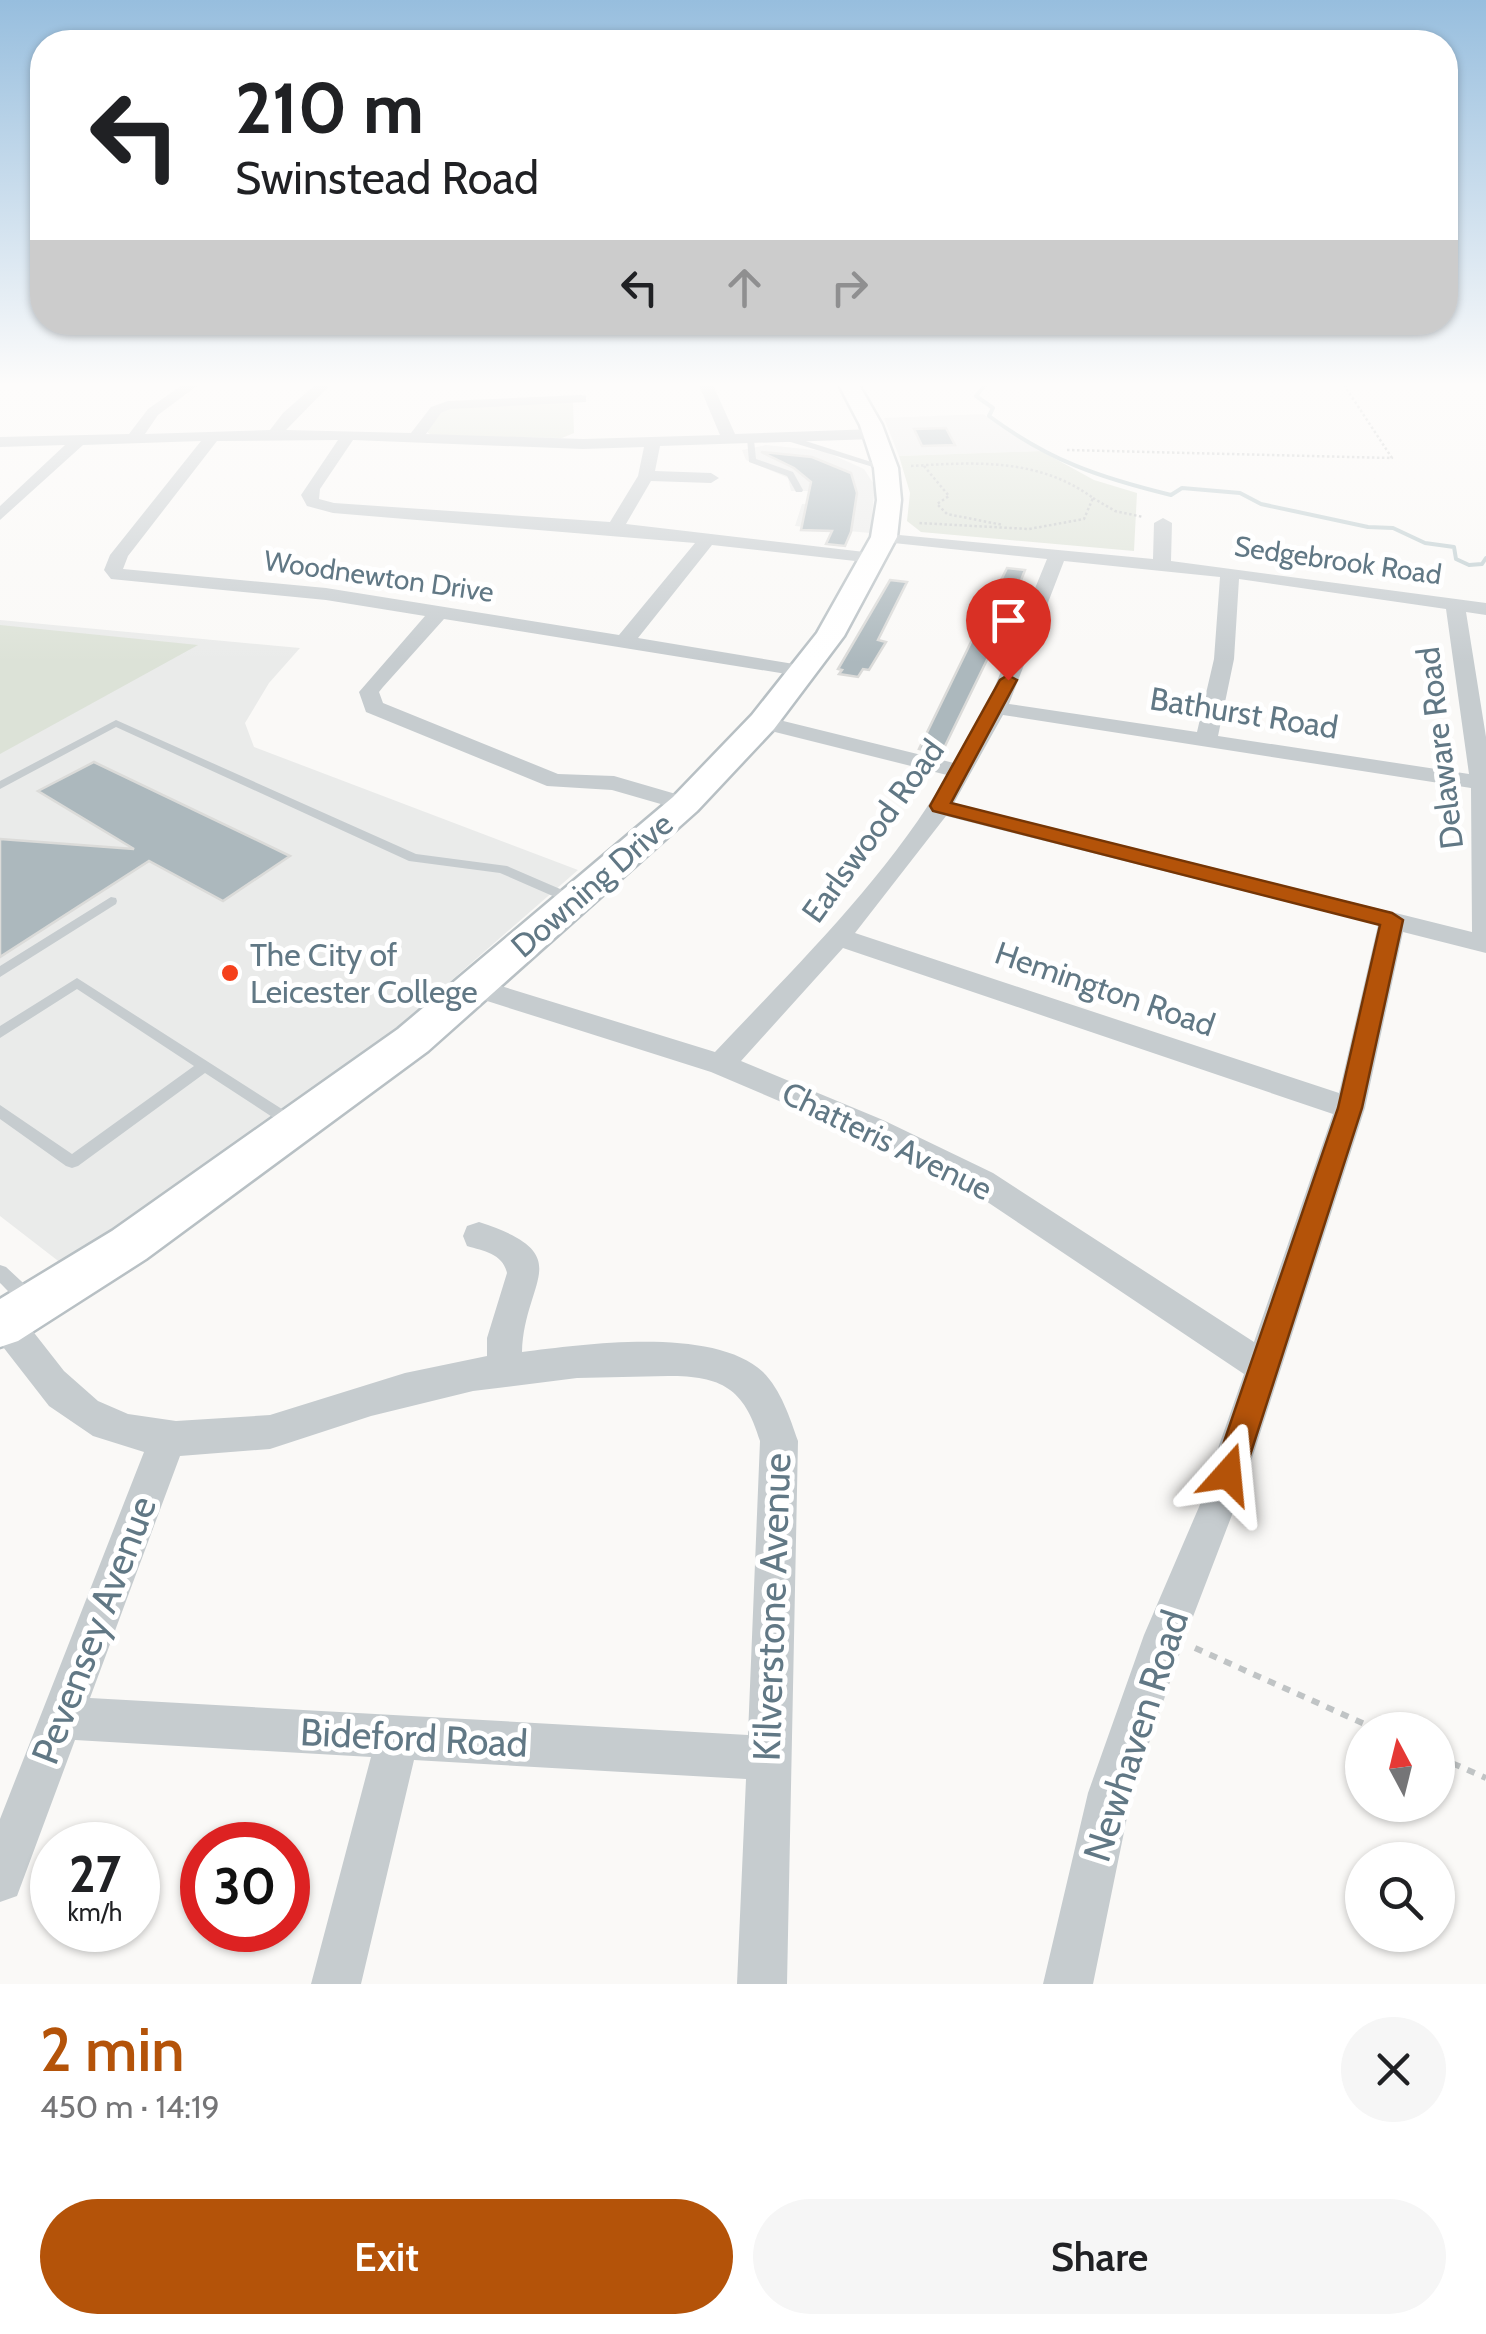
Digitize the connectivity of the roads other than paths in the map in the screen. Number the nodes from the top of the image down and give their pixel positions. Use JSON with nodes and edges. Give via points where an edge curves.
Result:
{"nodes":[{"id":1,"x":39,"y":478,"type":"edge"},
{"id":2,"x":184,"y":478,"type":"edge"},
{"id":3,"x":320,"y":478,"type":"edge"},
{"id":4,"x":645,"y":478,"type":"edge"},
{"id":5,"x":698,"y":478,"type":"edge"},
{"id":6,"x":711,"y":478,"type":"dead end"},
{"id":7,"x":792,"y":478,"type":"edge"},
{"id":8,"x":880,"y":478,"type":"edge"},
{"id":9,"x":799,"y":490,"type":"dead end"},
{"id":10,"x":0,"y":515,"type":"edge"},
{"id":11,"x":1163,"y":524,"type":"dead end"},
{"id":12,"x":615,"y":528,"type":"junction"},
{"id":13,"x":708,"y":538,"type":"junction"},
{"id":14,"x":881,"y":539,"type":"junction"},
{"id":15,"x":1058,"y":553,"type":"junction"},
{"id":16,"x":1162,"y":564,"type":"junction"},
{"id":17,"x":1230,"y":572,"type":"junction"},
{"id":18,"x":1455,"y":604,"type":"junction"},
{"id":19,"x":1486,"y":609,"type":"edge"},
{"id":20,"x":440,"y":611,"type":"junction"},
{"id":21,"x":626,"y":640,"type":"junction"},
{"id":22,"x":805,"y":671,"type":"junction"},
{"id":23,"x":996,"y":708,"type":"junction"},
{"id":24,"x":763,"y":722,"type":"junction"},
{"id":25,"x":1206,"y":740,"type":"junction"},
{"id":26,"x":961,"y":772,"type":"junction"},
{"id":27,"x":1482,"y":783,"type":"junction"},
{"id":28,"x":0,"y":786,"type":"edge"},
{"id":29,"x":685,"y":804,"type":"junction"},
{"id":30,"x":940,"y":806,"type":"junction"},
{"id":31,"x":111,"y":900,"type":"dead end"},
{"id":32,"x":577,"y":901,"type":"junction"},
{"id":33,"x":1392,"y":920,"type":"junction"},
{"id":34,"x":838,"y":937,"type":"junction"},
{"id":35,"x":1485,"y":944,"type":"edge"},
{"id":36,"x":0,"y":972,"type":"edge"},
{"id":37,"x":475,"y":987,"type":"junction"},
{"id":38,"x":0,"y":1033,"type":"edge"},
{"id":39,"x":722,"y":1064,"type":"junction"},
{"id":40,"x":205,"y":1066,"type":"junction"},
{"id":41,"x":1350,"y":1108,"type":"junction"},
{"id":42,"x":0,"y":1111,"type":"edge"},
{"id":43,"x":296,"y":1125,"type":"junction"},
{"id":44,"x":479,"y":1236,"type":"dead end"},
{"id":45,"x":0,"y":1272,"type":"edge"},
{"id":46,"x":13,"y":1318,"type":"edge"},
{"id":47,"x":1263,"y":1367,"type":"junction"},
{"id":48,"x":504,"y":1369,"type":"junction"},
{"id":49,"x":168,"y":1437,"type":"junction"},
{"id":50,"x":60,"y":1718,"type":"junction"},
{"id":51,"x":398,"y":1738,"type":"junction"},
{"id":52,"x":767,"y":1758,"type":"junction"},
{"id":53,"x":0,"y":1879,"type":"edge"},
{"id":54,"x":336,"y":1984,"type":"edge"},
{"id":55,"x":762,"y":1984,"type":"edge"},
{"id":56,"x":1068,"y":1984,"type":"edge"}],
"edges":[{"from":1,"to":10,"type":"street"},
{"from":2,"to":20,"type":"street","name":"Woodnewton Drive","via":[[119,555],[113,570],[118,575]]},
{"from":3,"to":12,"type":"street","name":"Sedgebrook Road","via":[[309,495],[333,508]]},
{"from":4,"to":12,"type":"street"},
{"from":5,"to":6,"type":"street"},
{"from":7,"to":9,"type":"lane"},
{"from":8,"to":14,"type":"street","name":"Downing Drive"},
{"from":11,"to":16,"type":"street"},
{"from":12,"to":13,"type":"street","name":"Sedgebrook Road"},
{"from":13,"to":14,"type":"street","name":"Sedgebrook Road"},
{"from":13,"to":21,"type":"street"},
{"from":14,"to":15,"type":"street","name":"Sedgebrook Road"},
{"from":14,"to":22,"type":"street","name":"Downing Drive"},
{"from":15,"to":16,"type":"street","name":"Sedgebrook Road"},
{"from":15,"to":23,"type":"street","name":"Earlswood Road"},
{"from":16,"to":17,"type":"street","name":"Sedgebrook Road"},
{"from":17,"to":18,"type":"street","name":"Sedgebrook Road"},
{"from":17,"to":25,"type":"street","via":[[1224,659]]},
{"from":18,"to":19,"type":"street","name":"Sedgebrook Road"},
{"from":18,"to":27,"type":"street","name":"Delaware Road"},
{"from":20,"to":21,"type":"street","name":"Woodnewton Drive"},
{"from":20,"to":29,"type":"street","via":[[375,683],[369,692],[374,707],[555,781],[614,782]]},
{"from":21,"to":22,"type":"street","name":"Woodnewton Drive"},
{"from":22,"to":24,"type":"street","name":"Downing Drive"},
{"from":23,"to":25,"type":"street","name":"Bathurst Road"},
{"from":23,"to":26,"type":"street","name":"Earlswood Road"},
{"from":24,"to":26,"type":"street"},
{"from":24,"to":29,"type":"street","name":"Downing Drive"},
{"from":25,"to":27,"type":"street","name":"Bathurst Road"},
{"from":26,"to":30,"type":"street","name":"Earlswood Road"},
{"from":27,"to":35,"type":"street","name":"Delaware Road"},
{"from":28,"to":32,"type":"lane","via":[[116,723],[413,858],[503,869]]},
{"from":29,"to":32,"type":"street","name":"Downing Drive"},
{"from":30,"to":33,"type":"street"},
{"from":30,"to":34,"type":"street","name":"Earlswood Road"},
{"from":31,"to":36,"type":"lane"},
{"from":32,"to":37,"type":"street","name":"Downing Drive"},
{"from":33,"to":35,"type":"street"},
{"from":33,"to":41,"type":"street","name":"Newhaven Road"},
{"from":34,"to":39,"type":"street","name":"Earlswood Road"},
{"from":34,"to":41,"type":"street","name":"Hemington Road"},
{"from":37,"to":39,"type":"street","name":"Chatteris Avenue"},
{"from":37,"to":43,"type":"street","name":"Downing Drive"},
{"from":38,"to":40,"type":"lane","via":[[77,983]]},
{"from":39,"to":47,"type":"street","name":"Chatteris Avenue","via":[[982,1182]]},
{"from":40,"to":42,"type":"lane","via":[[72,1162]]},
{"from":40,"to":43,"type":"lane"},
{"from":41,"to":47,"type":"street","name":"Newhaven Road"},
{"from":43,"to":46,"type":"street","name":"Downing Drive","via":[[129,1245]]},
{"from":44,"to":48,"type":"street","via":[[520,1256],[524,1273],[505,1338]]},
{"from":45,"to":46,"type":"lane"},
{"from":46,"to":49,"type":"street","name":"Kilverstone Avenue","via":[[34,1363],[86,1413]]},
{"from":47,"to":56,"type":"street","name":"Newhaven Road","via":[[1110,1793]]},
{"from":48,"to":49,"type":"street","name":"Kilverstone Avenue","via":[[428,1383],[274,1431]]},
{"from":48,"to":52,"type":"street","name":"Kilverstone Avenue","via":[[700,1360],[731,1370],[770,1408],[779,1441]]},
{"from":49,"to":50,"type":"street","name":"Pevensey Avenue"},
{"from":50,"to":51,"type":"street","name":"Bideford Road"},
{"from":50,"to":53,"type":"street","name":"Pevensey Avenue"},
{"from":51,"to":52,"type":"street","name":"Bideford Road"},
{"from":51,"to":54,"type":"street"},
{"from":52,"to":55,"type":"street","name":"Kilverstone Avenue"}]}
